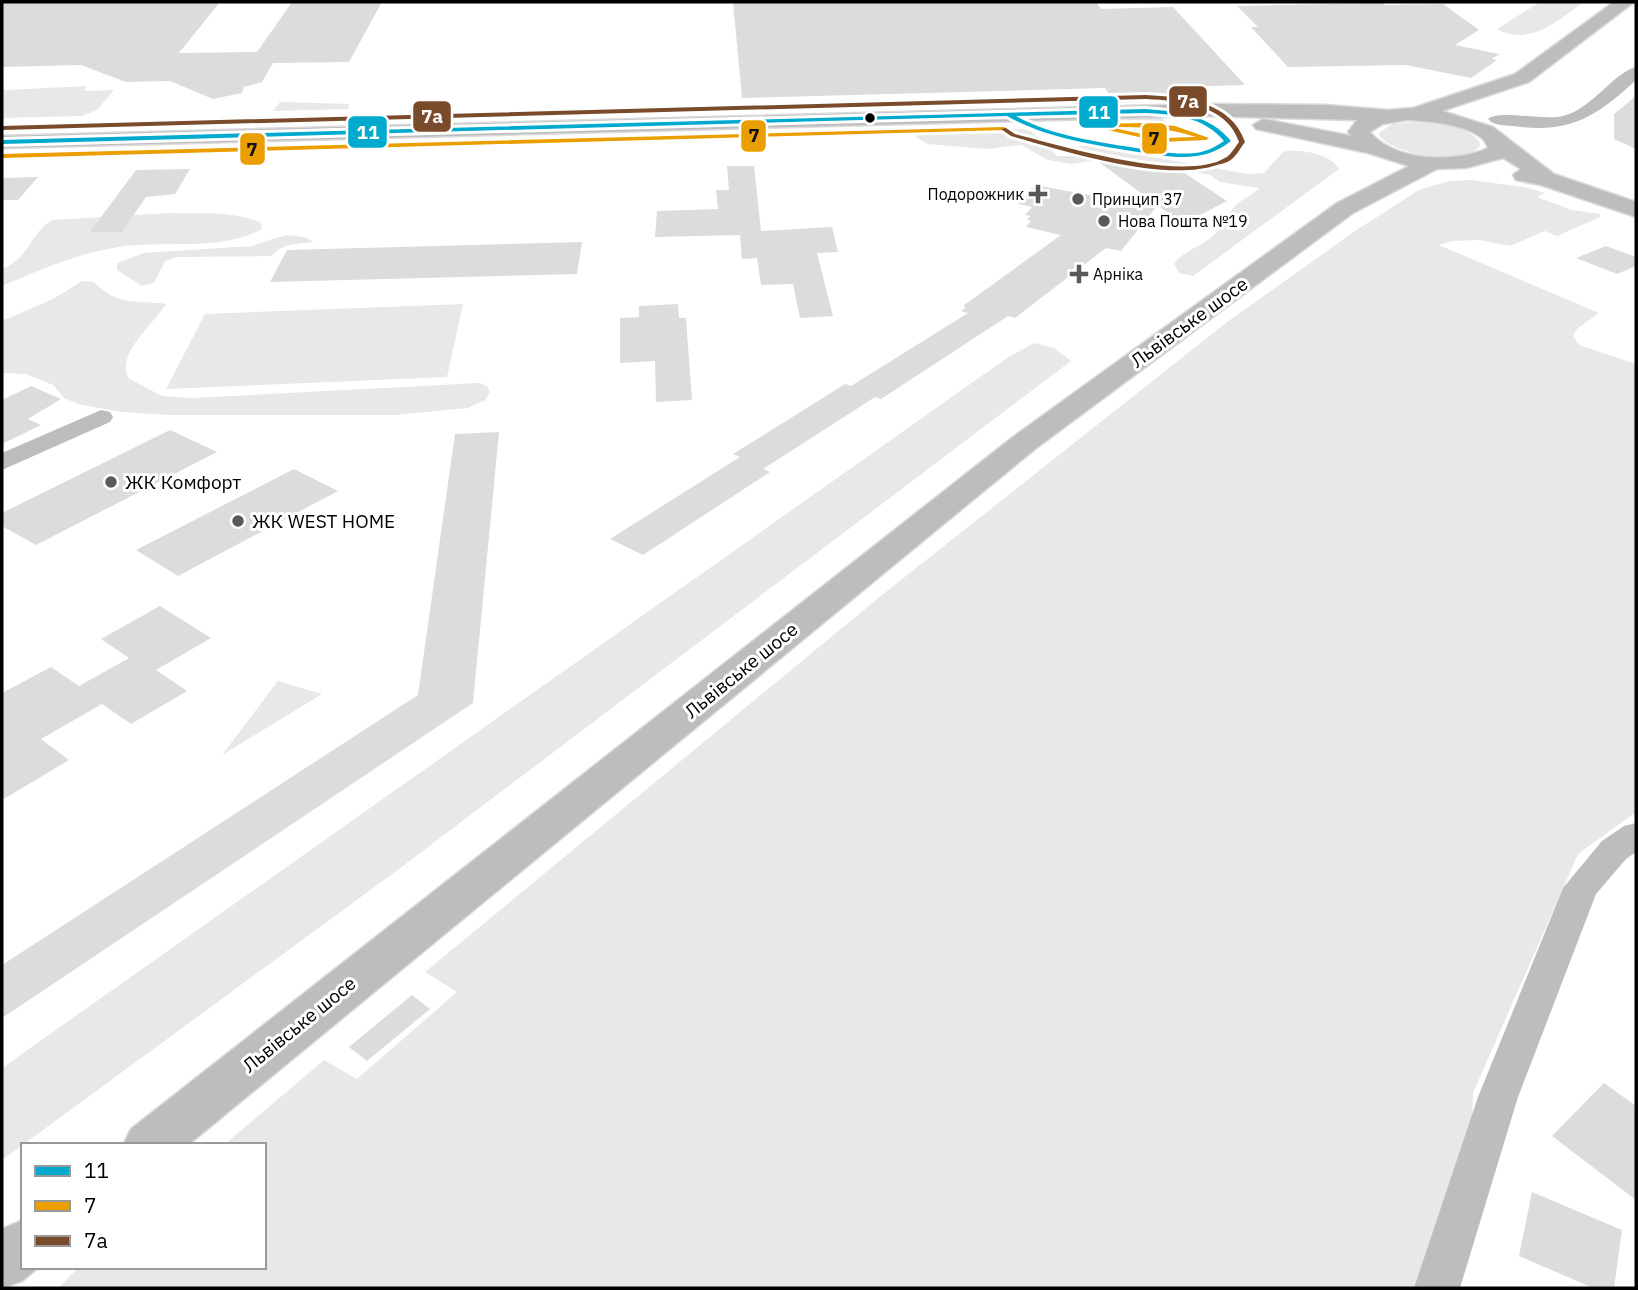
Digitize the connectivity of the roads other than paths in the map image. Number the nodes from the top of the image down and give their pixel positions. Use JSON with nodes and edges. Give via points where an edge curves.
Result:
{"nodes":[{"id":1,"x":1625,"y":2,"type":"edge"},
{"id":2,"x":1522,"y":78,"type":"junction"},
{"id":3,"x":1633,"y":79,"type":"edge"},
{"id":4,"x":1204,"y":110,"type":"junction"},
{"id":5,"x":1397,"y":115,"type":"junction"},
{"id":6,"x":1497,"y":133,"type":"junction"},
{"id":7,"x":2,"y":142,"type":"edge"},
{"id":8,"x":1378,"y":149,"type":"junction"},
{"id":9,"x":1443,"y":163,"type":"junction"},
{"id":10,"x":1546,"y":179,"type":"junction"},
{"id":11,"x":1345,"y":208,"type":"junction"},
{"id":12,"x":1636,"y":210,"type":"edge"},
{"id":13,"x":102,"y":417,"type":"dead end"},
{"id":14,"x":2,"y":462,"type":"edge"},
{"id":15,"x":1629,"y":850,"type":"edge"},
{"id":16,"x":151,"y":1143,"type":"edge"},
{"id":17,"x":21,"y":1248,"type":"edge"},
{"id":18,"x":2,"y":1262,"type":"edge"},
{"id":19,"x":1437,"y":1288,"type":"edge"}],
"edges":[{"from":1,"to":2,"type":"main road"},
{"from":2,"to":5,"type":"main road"},
{"from":2,"to":6,"type":"main road"},
{"from":3,"to":6,"type":"street","via":[[1568,122]]},
{"from":4,"to":5,"type":"main road"},
{"from":4,"to":7,"type":"main road"},
{"from":4,"to":8,"type":"main road"},
{"from":5,"to":6,"type":"main road","via":[[1467,123]]},
{"from":5,"to":8,"type":"main road","via":[[1362,125],[1359,132]]},
{"from":6,"to":9,"type":"main road","via":[[1498,152],[1489,158]]},
{"from":6,"to":10,"type":"main road"},
{"from":8,"to":9,"type":"main road"},
{"from":8,"to":11,"type":"main road","name":"Львівське шосе"},
{"from":9,"to":10,"type":"main road"},
{"from":9,"to":11,"type":"main road","name":"Львівське шосе"},
{"from":10,"to":12,"type":"main road"},
{"from":11,"to":16,"type":"main road","name":"Львівське шосе","via":[[1024,443]]},
{"from":13,"to":14,"type":"street"},
{"from":15,"to":19,"type":"street","via":[[1581,888],[1498,1097]]},
{"from":17,"to":18,"type":"main road"}]}
